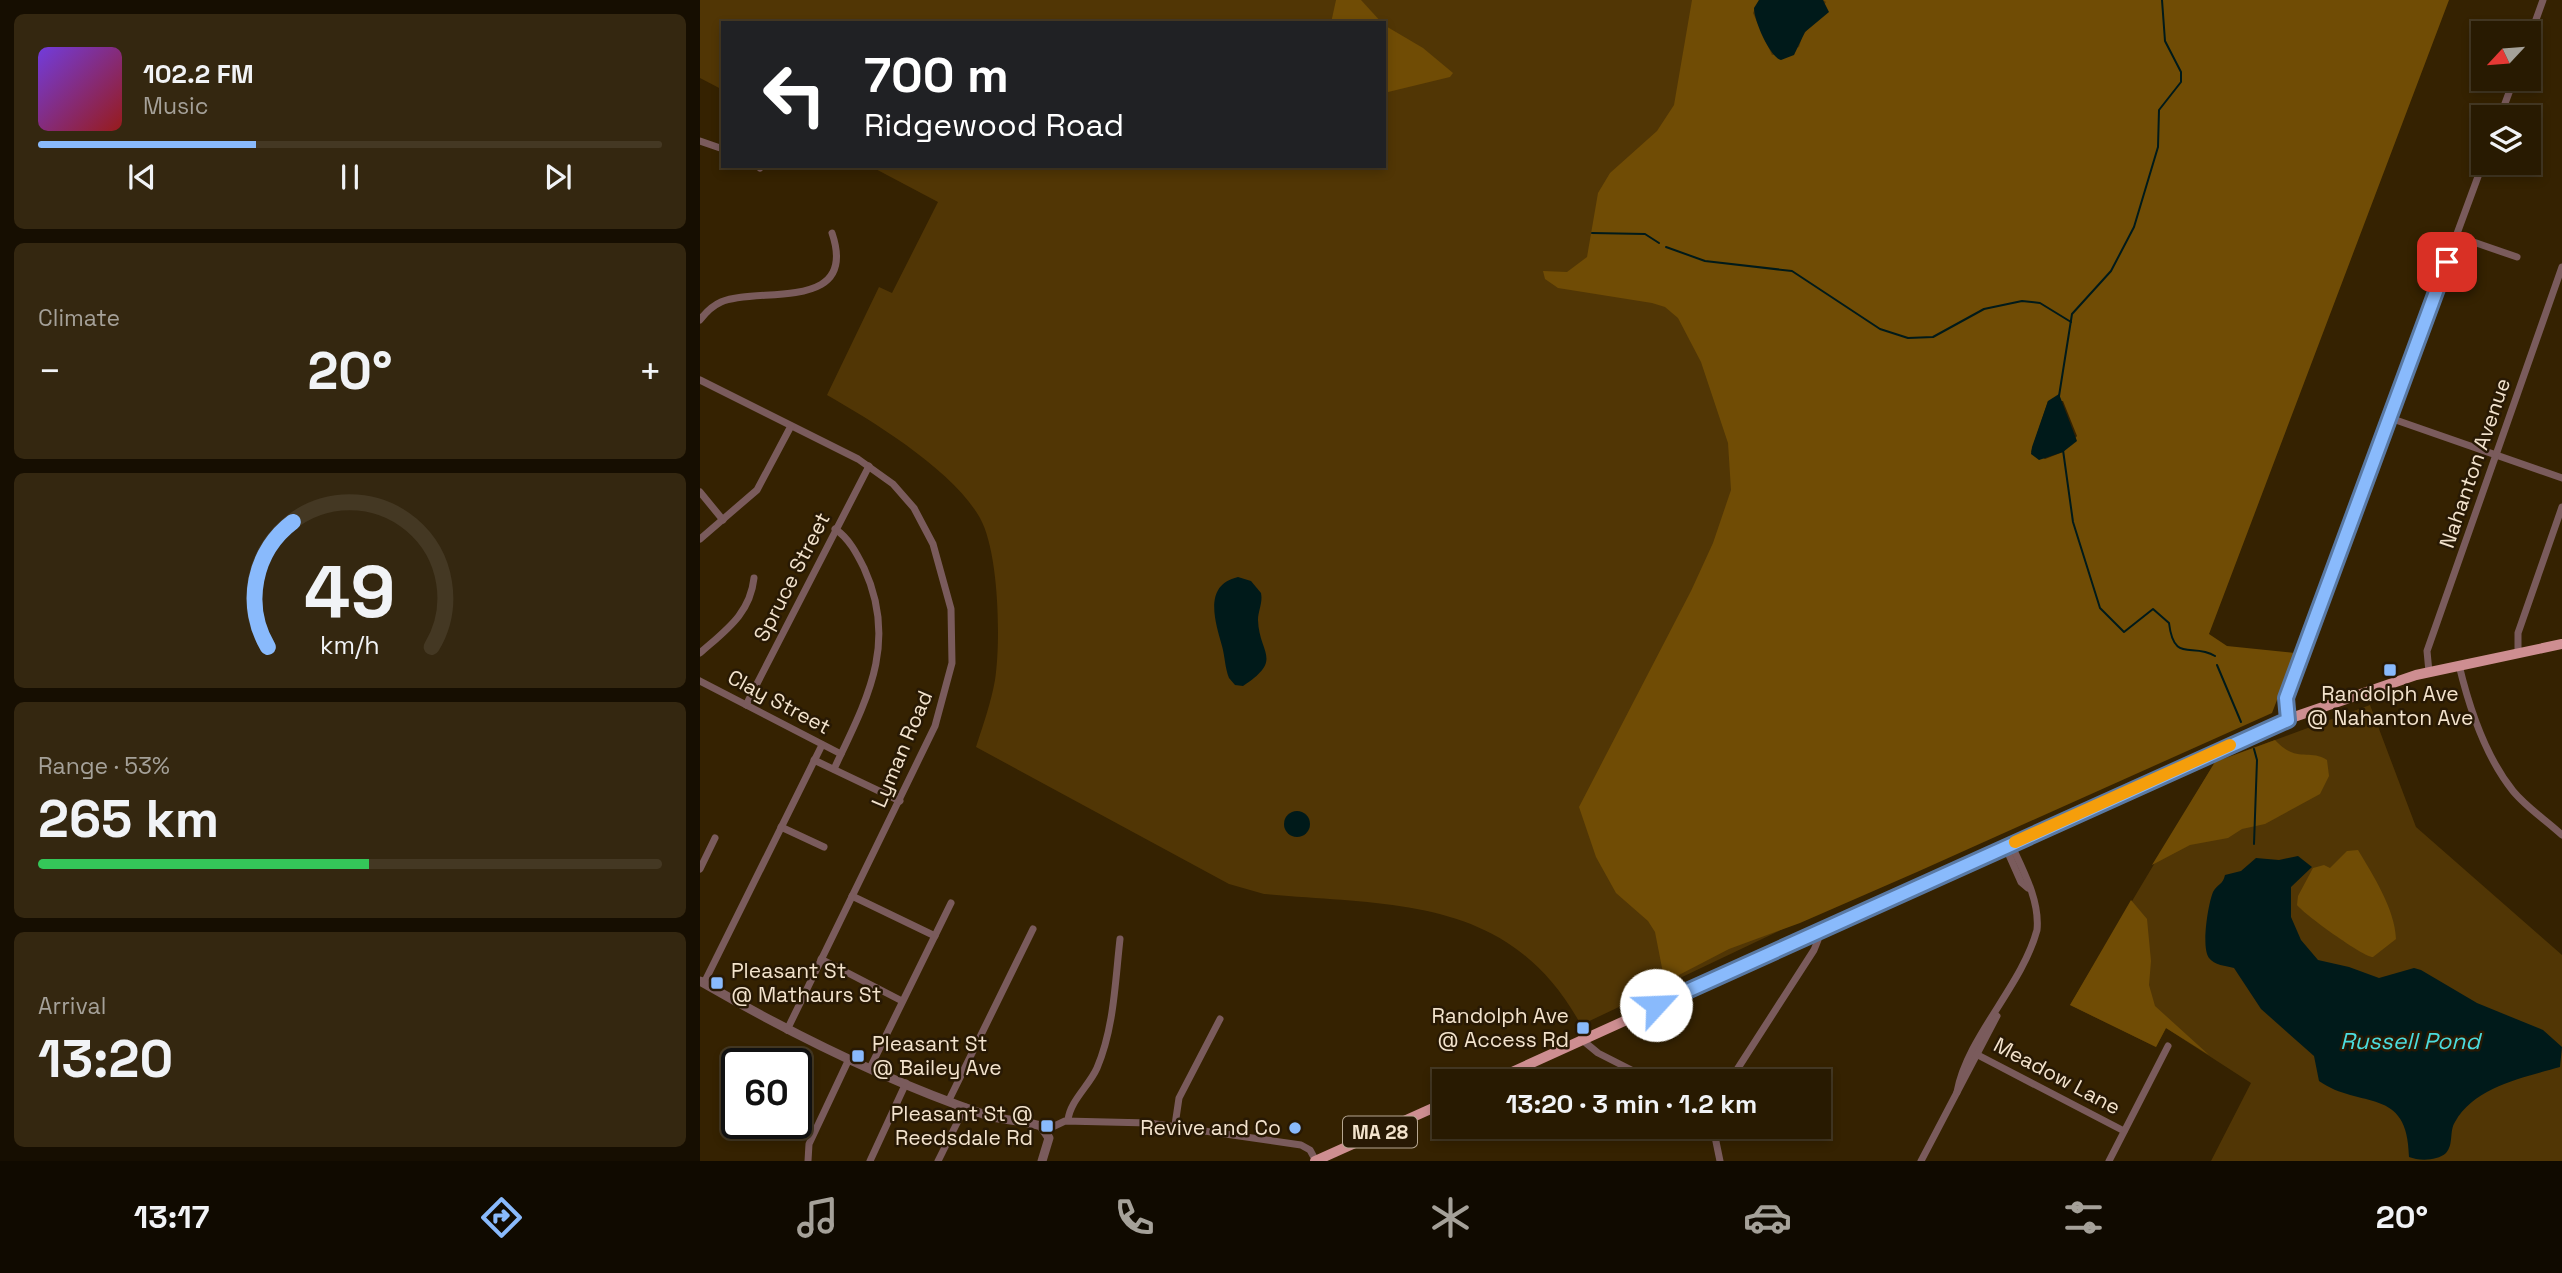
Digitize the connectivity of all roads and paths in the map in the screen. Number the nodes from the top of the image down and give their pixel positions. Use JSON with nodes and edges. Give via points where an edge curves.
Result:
{"nodes":[{"id":1,"x":2543,"y":0,"type":"edge"},
{"id":2,"x":2535,"y":21,"type":"edge"},
{"id":3,"x":700,"y":141,"type":"edge"},
{"id":4,"x":721,"y":148,"type":"edge"},
{"id":5,"x":2479,"y":175,"type":"edge"},
{"id":6,"x":832,"y":233,"type":"dead end"},
{"id":7,"x":2456,"y":236,"type":"junction"},
{"id":8,"x":2517,"y":257,"type":"dead end"},
{"id":9,"x":2562,"y":267,"type":"edge"},
{"id":10,"x":700,"y":320,"type":"edge"},
{"id":11,"x":700,"y":380,"type":"edge"},
{"id":12,"x":2390,"y":418,"type":"junction"},
{"id":13,"x":791,"y":426,"type":"junction"},
{"id":14,"x":2496,"y":456,"type":"junction"},
{"id":15,"x":869,"y":466,"type":"junction"},
{"id":16,"x":2562,"y":478,"type":"edge"},
{"id":17,"x":700,"y":492,"type":"edge"},
{"id":18,"x":2562,"y":507,"type":"edge"},
{"id":19,"x":723,"y":520,"type":"junction"},
{"id":20,"x":835,"y":529,"type":"junction"},
{"id":21,"x":700,"y":539,"type":"edge"},
{"id":22,"x":754,"y":578,"type":"dead end"},
{"id":23,"x":2562,"y":643,"type":"edge"},
{"id":24,"x":2518,"y":652,"type":"junction"},
{"id":25,"x":700,"y":653,"type":"edge"},
{"id":26,"x":2459,"y":664,"type":"junction"},
{"id":27,"x":2429,"y":672,"type":"junction"},
{"id":28,"x":700,"y":681,"type":"edge"},
{"id":29,"x":746,"y":705,"type":"junction"},
{"id":30,"x":2288,"y":720,"type":"junction"},
{"id":31,"x":822,"y":745,"type":"junction"},
{"id":32,"x":841,"y":754,"type":"junction"},
{"id":33,"x":814,"y":760,"type":"junction"},
{"id":34,"x":834,"y":769,"type":"junction"},
{"id":35,"x":900,"y":801,"type":"junction"},
{"id":36,"x":781,"y":827,"type":"junction"},
{"id":37,"x":2562,"y":835,"type":"edge"},
{"id":38,"x":716,"y":838,"type":"dead end"},
{"id":39,"x":2008,"y":845,"type":"junction"},
{"id":40,"x":824,"y":847,"type":"dead end"},
{"id":41,"x":700,"y":869,"type":"edge"},
{"id":42,"x":852,"y":896,"type":"junction"},
{"id":43,"x":951,"y":903,"type":"dead end"},
{"id":44,"x":1033,"y":929,"type":"dead end"},
{"id":45,"x":1816,"y":931,"type":"junction"},
{"id":46,"x":935,"y":936,"type":"junction"},
{"id":47,"x":1120,"y":939,"type":"dead end"},
{"id":48,"x":821,"y":959,"type":"junction"},
{"id":49,"x":702,"y":982,"type":"edge"},
{"id":50,"x":902,"y":1002,"type":"junction"},
{"id":51,"x":1220,"y":1019,"type":"dead end"},
{"id":52,"x":786,"y":1030,"type":"junction"},
{"id":53,"x":1581,"y":1040,"type":"junction"},
{"id":54,"x":2168,"y":1046,"type":"dead end"},
{"id":55,"x":1976,"y":1054,"type":"junction"},
{"id":56,"x":849,"y":1059,"type":"junction"},
{"id":57,"x":870,"y":1068,"type":"junction"},
{"id":58,"x":1518,"y":1069,"type":"edge"},
{"id":59,"x":1630,"y":1069,"type":"edge"},
{"id":60,"x":1737,"y":1069,"type":"edge"},
{"id":61,"x":906,"y":1083,"type":"junction"},
{"id":62,"x":948,"y":1100,"type":"junction"},
{"id":63,"x":965,"y":1107,"type":"junction"},
{"id":64,"x":1432,"y":1108,"type":"edge"},
{"id":65,"x":1068,"y":1121,"type":"junction"},
{"id":66,"x":1175,"y":1125,"type":"junction"},
{"id":67,"x":1046,"y":1130,"type":"junction"},
{"id":68,"x":2124,"y":1131,"type":"junction"},
{"id":69,"x":1715,"y":1139,"type":"edge"},
{"id":70,"x":808,"y":1161,"type":"edge"},
{"id":71,"x":870,"y":1161,"type":"edge"},
{"id":72,"x":938,"y":1161,"type":"edge"},
{"id":73,"x":1042,"y":1161,"type":"edge"},
{"id":74,"x":1316,"y":1161,"type":"edge"},
{"id":75,"x":1720,"y":1161,"type":"edge"},
{"id":76,"x":1922,"y":1161,"type":"edge"},
{"id":77,"x":2109,"y":1161,"type":"edge"}],
"edges":[{"from":1,"to":2,"type":"street"},
{"from":3,"to":4,"type":"street"},
{"from":5,"to":7,"type":"street"},
{"from":6,"to":10,"type":"street","via":[[838,249],[836,261],[815,288],[722,302]]},
{"from":7,"to":8,"type":"street"},
{"from":7,"to":12,"type":"street"},
{"from":9,"to":14,"type":"street","name":"Nahanton Avenue"},
{"from":11,"to":13,"type":"street","name":"Lyman Road"},
{"from":12,"to":14,"type":"street"},
{"from":12,"to":30,"type":"street","via":[[2286,698]]},
{"from":13,"to":15,"type":"street","name":"Lyman Road"},
{"from":13,"to":19,"type":"street","via":[[757,490]]},
{"from":14,"to":16,"type":"street"},
{"from":14,"to":27,"type":"street","name":"Nahanton Avenue","via":[[2427,653]]},
{"from":15,"to":20,"type":"street","name":"Spruce Street"},
{"from":15,"to":35,"type":"street","name":"Lyman Road","via":[[899,490],[922,522],[940,561],[952,618],[952,663],[943,702]]},
{"from":17,"to":19,"type":"street"},
{"from":18,"to":24,"type":"street","via":[[2518,633]]},
{"from":19,"to":21,"type":"street"},
{"from":20,"to":29,"type":"street","name":"Spruce Street"},
{"from":20,"to":32,"type":"street","via":[[848,541],[865,572],[879,631],[872,687]]},
{"from":22,"to":25,"type":"street","via":[[744,613]]},
{"from":23,"to":24,"type":"main road"},
{"from":24,"to":26,"type":"main road"},
{"from":26,"to":27,"type":"main road"},
{"from":26,"to":37,"type":"street","via":[[2472,711],[2506,781]]},
{"from":27,"to":30,"type":"main road"},
{"from":28,"to":29,"type":"street","name":"Clay Street"},
{"from":29,"to":31,"type":"street","name":"Clay Street"},
{"from":30,"to":39,"type":"main road"},
{"from":31,"to":32,"type":"street","name":"Clay Street"},
{"from":31,"to":33,"type":"street"},
{"from":32,"to":34,"type":"street"},
{"from":33,"to":34,"type":"street"},
{"from":33,"to":36,"type":"street"},
{"from":34,"to":35,"type":"street"},
{"from":35,"to":42,"type":"street","name":"Lyman Road"},
{"from":36,"to":40,"type":"street"},
{"from":36,"to":49,"type":"street"},
{"from":38,"to":41,"type":"street"},
{"from":39,"to":45,"type":"main road"},
{"from":39,"to":55,"type":"street","via":[[2021,882],[2028,888],[2037,930]]},
{"from":42,"to":46,"type":"street"},
{"from":42,"to":48,"type":"street","name":"Lyman Road"},
{"from":43,"to":46,"type":"street"},
{"from":44,"to":62,"type":"street"},
{"from":45,"to":53,"type":"main road"},
{"from":45,"to":60,"type":"street","via":[[1814,950]]},
{"from":46,"to":50,"type":"street"},
{"from":47,"to":65,"type":"street","via":[[1107,1040],[1097,1069],[1069,1112]]},
{"from":48,"to":50,"type":"street"},
{"from":48,"to":52,"type":"street","name":"Lyman Road"},
{"from":49,"to":52,"type":"street"},
{"from":50,"to":57,"type":"street"},
{"from":51,"to":66,"type":"street","via":[[1179,1098]]},
{"from":52,"to":56,"type":"street"},
{"from":53,"to":58,"type":"main road"},
{"from":53,"to":59,"type":"street"},
{"from":54,"to":68,"type":"street"},
{"from":55,"to":68,"type":"street","name":"Meadow Lane"},
{"from":55,"to":76,"type":"street"},
{"from":56,"to":57,"type":"street"},
{"from":56,"to":70,"type":"street","via":[[809,1144]]},
{"from":57,"to":61,"type":"street"},
{"from":61,"to":62,"type":"street"},
{"from":61,"to":71,"type":"street"},
{"from":62,"to":63,"type":"street"},
{"from":63,"to":67,"type":"street"},
{"from":63,"to":72,"type":"street"},
{"from":64,"to":74,"type":"main road","number":"MA 28"},
{"from":65,"to":66,"type":"street"},
{"from":65,"to":67,"type":"street"},
{"from":66,"to":74,"type":"street","via":[[1301,1146],[1310,1150]]},
{"from":67,"to":73,"type":"street","via":[[1049,1141]]},
{"from":68,"to":77,"type":"street"},
{"from":69,"to":75,"type":"street"}]}
